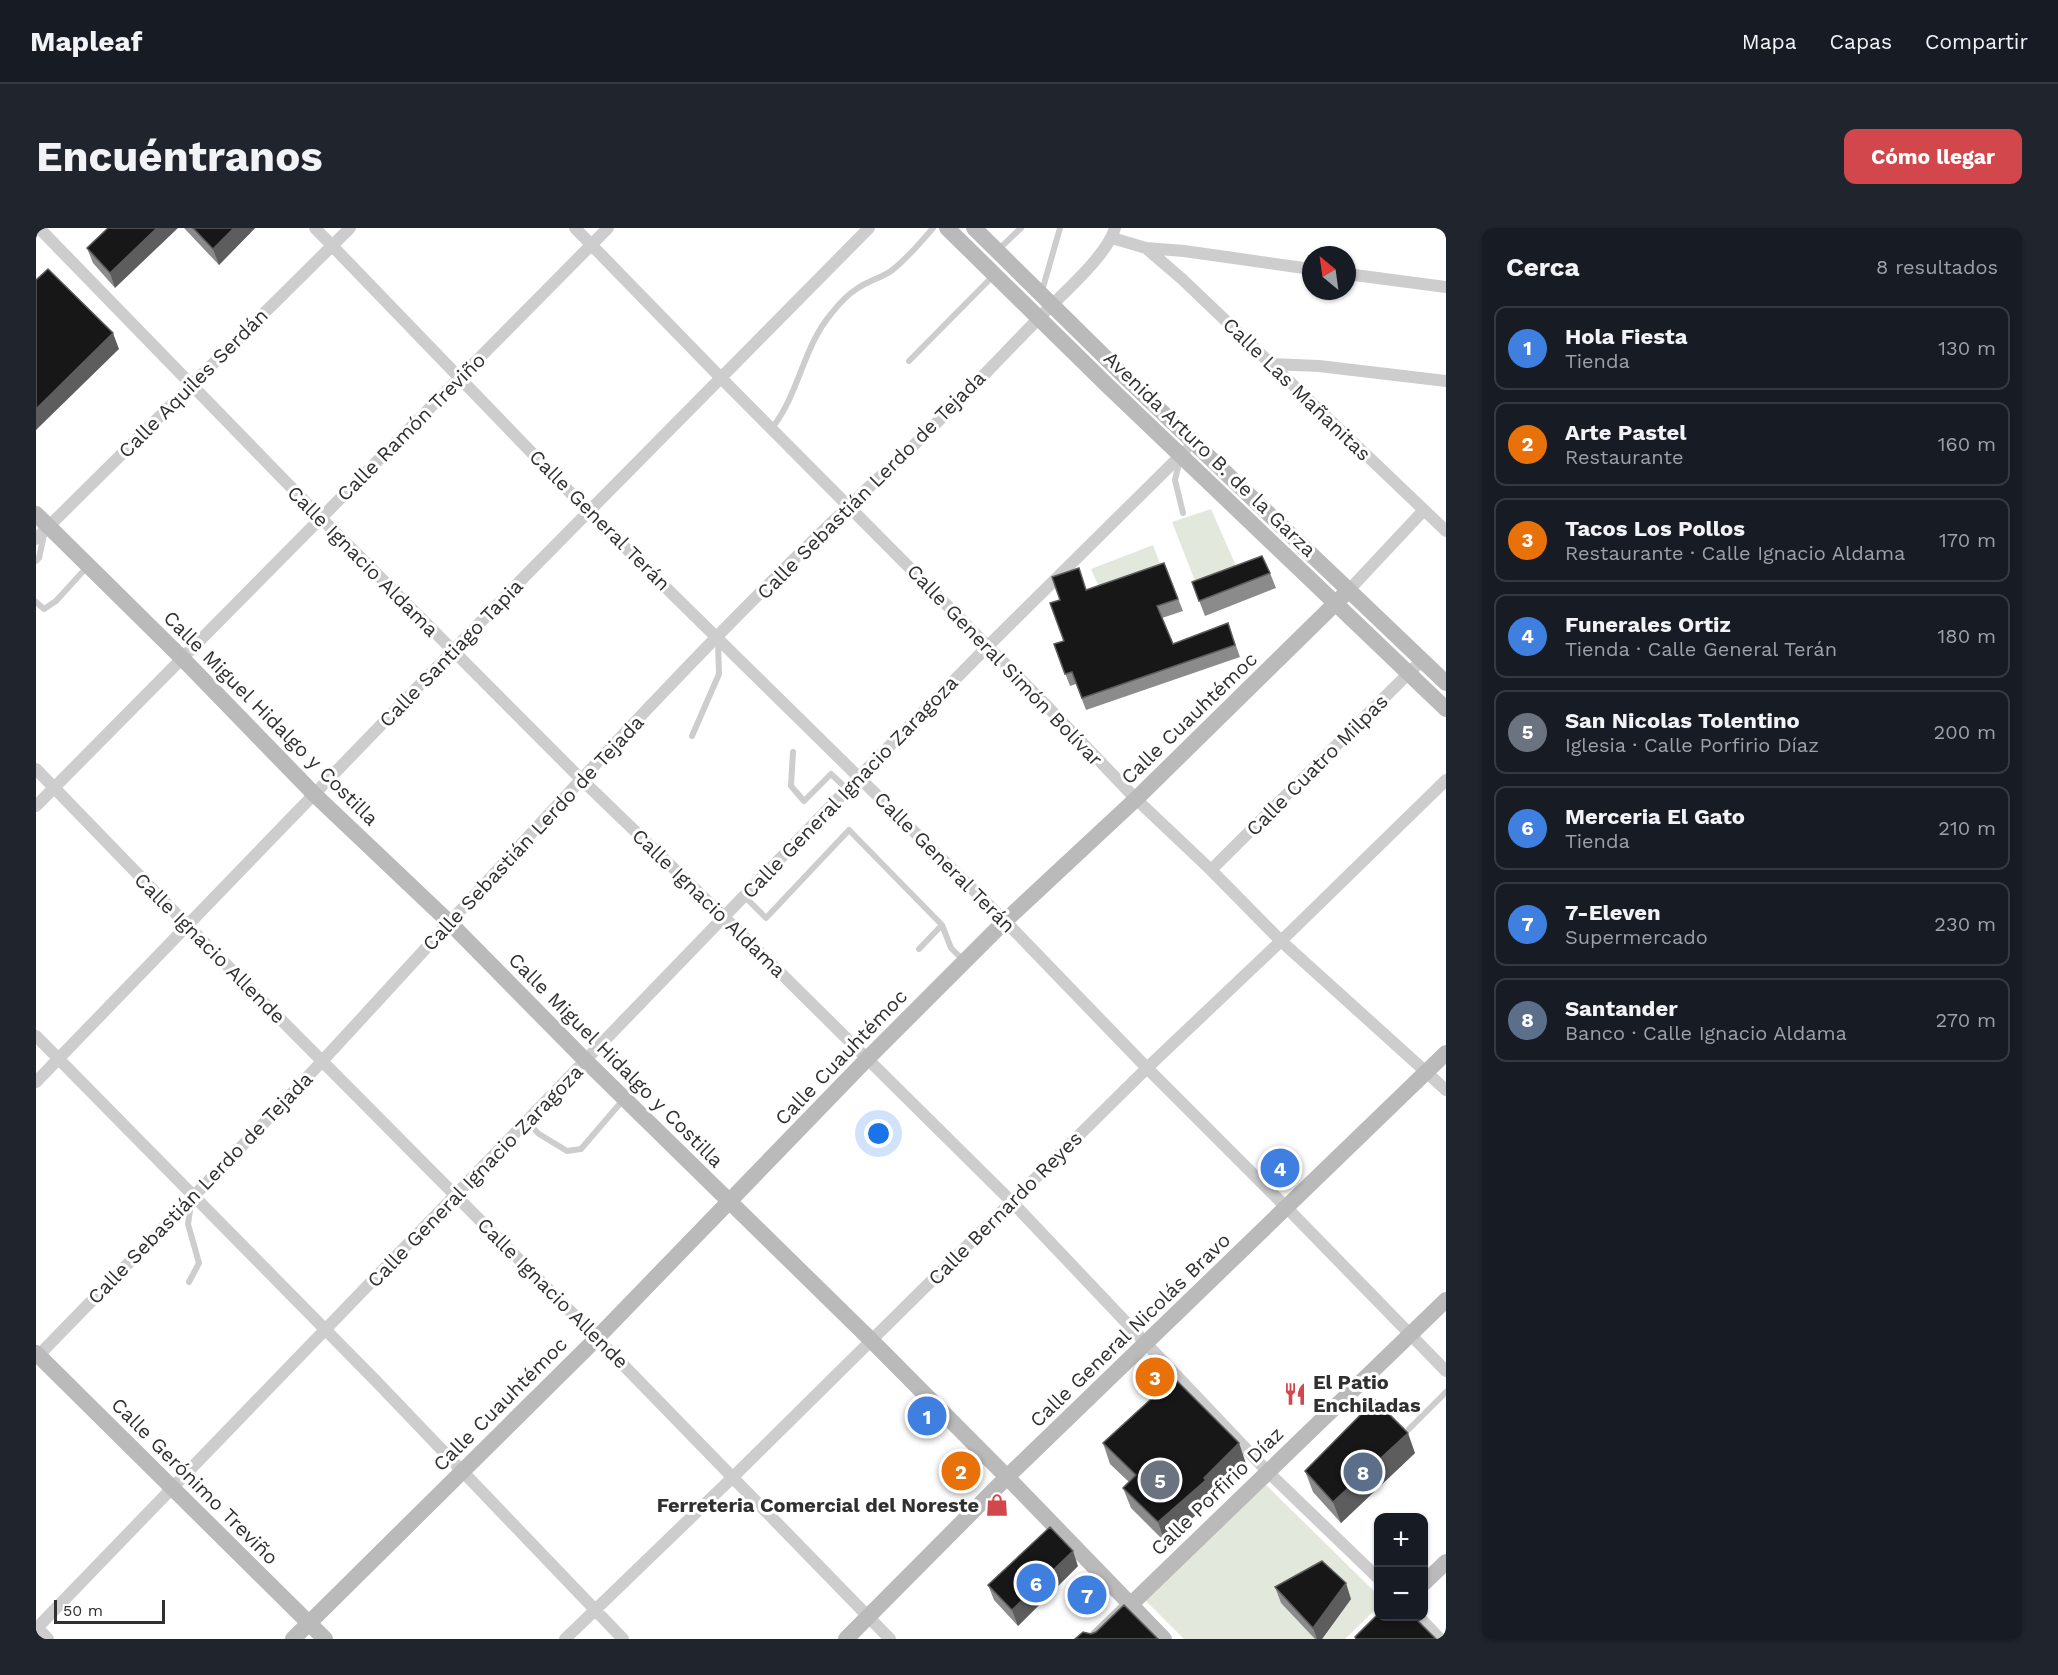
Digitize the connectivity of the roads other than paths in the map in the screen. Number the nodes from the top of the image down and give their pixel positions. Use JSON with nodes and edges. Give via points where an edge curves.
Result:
{"nodes":[{"id":1,"x":39,"y":228,"type":"edge"},
{"id":2,"x":315,"y":228,"type":"edge"},
{"id":3,"x":350,"y":228,"type":"edge"},
{"id":4,"x":575,"y":228,"type":"edge"},
{"id":5,"x":608,"y":228,"type":"edge"},
{"id":6,"x":869,"y":228,"type":"edge"},
{"id":7,"x":933,"y":228,"type":"edge"},
{"id":8,"x":947,"y":228,"type":"edge"},
{"id":9,"x":974,"y":228,"type":"edge"},
{"id":10,"x":1021,"y":228,"type":"edge"},
{"id":11,"x":1059,"y":228,"type":"edge"},
{"id":12,"x":1113,"y":233,"type":"edge"},
{"id":13,"x":332,"y":245,"type":"junction"},
{"id":14,"x":591,"y":245,"type":"junction"},
{"id":15,"x":1146,"y":248,"type":"junction"},
{"id":16,"x":997,"y":251,"type":"junction"},
{"id":17,"x":1302,"y":268,"type":"edge"},
{"id":18,"x":994,"y":275,"type":"junction"},
{"id":19,"x":1356,"y":275,"type":"edge"},
{"id":20,"x":1446,"y":287,"type":"edge"},
{"id":21,"x":1046,"y":300,"type":"junction"},
{"id":22,"x":1039,"y":318,"type":"junction"},
{"id":23,"x":909,"y":361,"type":"dead end"},
{"id":24,"x":1271,"y":364,"type":"junction"},
{"id":25,"x":461,"y":377,"type":"junction"},
{"id":26,"x":721,"y":378,"type":"junction"},
{"id":27,"x":1446,"y":381,"type":"edge"},
{"id":28,"x":191,"y":386,"type":"junction"},
{"id":29,"x":772,"y":429,"type":"junction"},
{"id":30,"x":1193,"y":442,"type":"junction"},
{"id":31,"x":1180,"y":456,"type":"junction"},
{"id":32,"x":849,"y":506,"type":"junction"},
{"id":33,"x":1424,"y":510,"type":"junction"},
{"id":34,"x":589,"y":512,"type":"junction"},
{"id":35,"x":1183,"y":513,"type":"dead end"},
{"id":36,"x":36,"y":514,"type":"edge"},
{"id":37,"x":321,"y":518,"type":"junction"},
{"id":38,"x":48,"y":526,"type":"junction"},
{"id":39,"x":1446,"y":531,"type":"edge"},
{"id":40,"x":36,"y":539,"type":"edge"},
{"id":41,"x":36,"y":561,"type":"edge"},
{"id":42,"x":88,"y":566,"type":"junction"},
{"id":43,"x":1349,"y":591,"type":"junction"},
{"id":44,"x":36,"y":602,"type":"edge"},
{"id":45,"x":1336,"y":603,"type":"junction"},
{"id":46,"x":718,"y":637,"type":"junction"},
{"id":47,"x":988,"y":646,"type":"junction"},
{"id":48,"x":453,"y":651,"type":"junction"},
{"id":49,"x":182,"y":658,"type":"junction"},
{"id":50,"x":1422,"y":660,"type":"junction"},
{"id":51,"x":1409,"y":673,"type":"junction"},
{"id":52,"x":1446,"y":683,"type":"edge"},
{"id":53,"x":1446,"y":709,"type":"edge"},
{"id":54,"x":692,"y":736,"type":"dead end"},
{"id":55,"x":793,"y":752,"type":"dead end"},
{"id":56,"x":36,"y":770,"type":"edge"},
{"id":57,"x":859,"y":777,"type":"junction"},
{"id":58,"x":581,"y":779,"type":"junction"},
{"id":59,"x":1446,"y":780,"type":"edge"},
{"id":60,"x":54,"y":788,"type":"junction"},
{"id":61,"x":848,"y":789,"type":"junction"},
{"id":62,"x":315,"y":795,"type":"junction"},
{"id":63,"x":1136,"y":799,"type":"junction"},
{"id":64,"x":36,"y":806,"type":"edge"},
{"id":65,"x":1211,"y":870,"type":"junction"},
{"id":66,"x":744,"y":896,"type":"junction"},
{"id":67,"x":724,"y":917,"type":"junction"},
{"id":68,"x":1005,"y":921,"type":"junction"},
{"id":69,"x":449,"y":922,"type":"junction"},
{"id":70,"x":942,"y":925,"type":"junction"},
{"id":71,"x":188,"y":926,"type":"junction"},
{"id":72,"x":1281,"y":941,"type":"junction"},
{"id":73,"x":919,"y":949,"type":"dead end"},
{"id":74,"x":965,"y":961,"type":"junction"},
{"id":75,"x":36,"y":1036,"type":"edge"},
{"id":76,"x":1446,"y":1053,"type":"edge"},
{"id":77,"x":868,"y":1058,"type":"junction"},
{"id":78,"x":59,"y":1059,"type":"junction"},
{"id":79,"x":322,"y":1061,"type":"junction"},
{"id":80,"x":586,"y":1061,"type":"junction"},
{"id":81,"x":1146,"y":1068,"type":"junction"},
{"id":82,"x":1427,"y":1072,"type":"junction"},
{"id":83,"x":36,"y":1082,"type":"edge"},
{"id":84,"x":1446,"y":1090,"type":"edge"},
{"id":85,"x":624,"y":1099,"type":"junction"},
{"id":86,"x":527,"y":1122,"type":"junction"},
{"id":87,"x":456,"y":1195,"type":"junction"},
{"id":88,"x":192,"y":1196,"type":"junction"},
{"id":89,"x":730,"y":1202,"type":"junction"},
{"id":90,"x":1012,"y":1202,"type":"junction"},
{"id":91,"x":1287,"y":1208,"type":"junction"},
{"id":92,"x":189,"y":1282,"type":"dead end"},
{"id":93,"x":1446,"y":1300,"type":"edge"},
{"id":94,"x":324,"y":1331,"type":"junction"},
{"id":95,"x":1410,"y":1335,"type":"junction"},
{"id":96,"x":597,"y":1338,"type":"junction"},
{"id":97,"x":871,"y":1340,"type":"junction"},
{"id":98,"x":1146,"y":1343,"type":"junction"},
{"id":99,"x":37,"y":1355,"type":"edge"},
{"id":100,"x":1446,"y":1371,"type":"edge"},
{"id":101,"x":1446,"y":1392,"type":"edge"},
{"id":102,"x":1409,"y":1429,"type":"dead end"},
{"id":103,"x":462,"y":1472,"type":"junction"},
{"id":104,"x":1268,"y":1472,"type":"junction"},
{"id":105,"x":733,"y":1477,"type":"junction"},
{"id":106,"x":1007,"y":1477,"type":"junction"},
{"id":107,"x":172,"y":1487,"type":"junction"},
{"id":108,"x":1446,"y":1562,"type":"edge"},
{"id":109,"x":1374,"y":1574,"type":"edge"},
{"id":110,"x":1428,"y":1579,"type":"edge"},
{"id":111,"x":1130,"y":1605,"type":"junction"},
{"id":112,"x":594,"y":1610,"type":"junction"},
{"id":113,"x":868,"y":1616,"type":"junction"},
{"id":114,"x":1422,"y":1621,"type":"edge"},
{"id":115,"x":309,"y":1623,"type":"junction"},
{"id":116,"x":36,"y":1628,"type":"edge"},
{"id":117,"x":48,"y":1639,"type":"edge"},
{"id":118,"x":293,"y":1639,"type":"edge"},
{"id":119,"x":325,"y":1639,"type":"edge"},
{"id":120,"x":565,"y":1639,"type":"edge"},
{"id":121,"x":623,"y":1639,"type":"edge"},
{"id":122,"x":846,"y":1639,"type":"edge"},
{"id":123,"x":890,"y":1639,"type":"edge"},
{"id":124,"x":1095,"y":1639,"type":"edge"},
{"id":125,"x":1164,"y":1639,"type":"edge"},
{"id":126,"x":1440,"y":1639,"type":"edge"}],
"edges":[{"from":1,"to":28,"type":"street","name":"Calle Ignacio Aldama"},
{"from":2,"to":13,"type":"street","name":"Calle General Terán"},
{"from":3,"to":13,"type":"street","name":"Calle Aquiles Serdán"},
{"from":4,"to":14,"type":"street","name":"Calle General Simón Bolívar"},
{"from":5,"to":14,"type":"street","name":"Calle Ramón Treviño"},
{"from":6,"to":26,"type":"street","name":"Calle Santiago Tapia"},
{"from":7,"to":29,"type":"lane","via":[[896,267],[856,289],[832,313],[817,333],[792,395]]},
{"from":8,"to":18,"type":"street","name":"Avenida Arturo B. de la Garza"},
{"from":9,"to":16,"type":"street","name":"Avenida Arturo B. de la Garza"},
{"from":10,"to":16,"type":"lane"},
{"from":11,"to":21,"type":"lane"},
{"from":12,"to":15,"type":"street"},
{"from":12,"to":21,"type":"street","name":"Calle Sebastián Lerdo de Tejada","via":[[1092,263]]},
{"from":13,"to":25,"type":"street","name":"Calle General Terán"},
{"from":13,"to":28,"type":"street","name":"Calle Aquiles Serdán"},
{"from":14,"to":25,"type":"street","name":"Calle Ramón Treviño"},
{"from":14,"to":26,"type":"street","name":"Calle General Simón Bolívar"},
{"from":15,"to":17,"type":"street"},
{"from":15,"to":24,"type":"street","name":"Calle Las Mañanitas"},
{"from":16,"to":21,"type":"street","name":"Avenida Arturo B. de la Garza"},
{"from":18,"to":22,"type":"street","name":"Avenida Arturo B. de la Garza"},
{"from":18,"to":23,"type":"lane"},
{"from":19,"to":20,"type":"street"},
{"from":21,"to":22,"type":"street","name":"Calle Sebastián Lerdo de Tejada"},
{"from":21,"to":30,"type":"street","name":"Avenida Arturo B. de la Garza"},
{"from":22,"to":31,"type":"street","name":"Avenida Arturo B. de la Garza"},
{"from":22,"to":32,"type":"street","name":"Calle Sebastián Lerdo de Tejada"},
{"from":24,"to":27,"type":"street"},
{"from":24,"to":33,"type":"street","name":"Calle Las Mañanitas"},
{"from":25,"to":34,"type":"street","name":"Calle General Terán"},
{"from":25,"to":37,"type":"street","name":"Calle Ramón Treviño"},
{"from":26,"to":29,"type":"street","name":"Calle General Simón Bolívar"},
{"from":26,"to":34,"type":"street","name":"Calle Santiago Tapia"},
{"from":28,"to":37,"type":"street","name":"Calle Ignacio Aldama"},
{"from":28,"to":38,"type":"street","name":"Calle Aquiles Serdán"},
{"from":29,"to":32,"type":"street","name":"Calle General Simón Bolívar"},
{"from":30,"to":31,"type":"street","name":"Calle General Ignacio Zaragoza"},
{"from":30,"to":43,"type":"street","name":"Avenida Arturo B. de la Garza"},
{"from":31,"to":35,"type":"lane","via":[[1175,480]]},
{"from":31,"to":45,"type":"street","name":"Avenida Arturo B. de la Garza"},
{"from":31,"to":47,"type":"street","name":"Calle General Ignacio Zaragoza"},
{"from":32,"to":46,"type":"street","name":"Calle Sebastián Lerdo de Tejada"},
{"from":32,"to":47,"type":"street","name":"Calle General Simón Bolívar"},
{"from":33,"to":39,"type":"street","name":"Calle Las Mañanitas"},
{"from":33,"to":43,"type":"street","name":"Calle Cuauhtémoc"},
{"from":34,"to":46,"type":"street","name":"Calle General Terán"},
{"from":34,"to":48,"type":"street","name":"Calle Santiago Tapia"},
{"from":36,"to":38,"type":"street","name":"Calle Miguel Hidalgo y Costilla"},
{"from":37,"to":48,"type":"street","name":"Calle Ignacio Aldama"},
{"from":37,"to":49,"type":"street","name":"Calle Ramón Treviño"},
{"from":38,"to":40,"type":"street","name":"Calle Aquiles Serdán"},
{"from":38,"to":41,"type":"lane"},
{"from":38,"to":42,"type":"street","name":"Calle Miguel Hidalgo y Costilla"},
{"from":42,"to":44,"type":"lane","via":[[56,602],[44,609]]},
{"from":42,"to":49,"type":"street","name":"Calle Miguel Hidalgo y Costilla"},
{"from":43,"to":45,"type":"street","name":"Calle Cuauhtémoc"},
{"from":43,"to":50,"type":"street","name":"Avenida Arturo B. de la Garza"},
{"from":45,"to":51,"type":"street","name":"Avenida Arturo B. de la Garza"},
{"from":45,"to":63,"type":"street","name":"Calle Cuauhtémoc"},
{"from":46,"to":54,"type":"lane","via":[[718,674]]},
{"from":46,"to":57,"type":"street","name":"Calle General Terán"},
{"from":46,"to":58,"type":"street","name":"Calle Sebastián Lerdo de Tejada"},
{"from":47,"to":57,"type":"street","name":"Calle General Ignacio Zaragoza"},
{"from":47,"to":63,"type":"street","name":"Calle General Simón Bolívar"},
{"from":48,"to":58,"type":"street","name":"Calle Ignacio Aldama"},
{"from":48,"to":62,"type":"street","name":"Calle Santiago Tapia"},
{"from":49,"to":60,"type":"street","name":"Calle Ramón Treviño"},
{"from":49,"to":62,"type":"street","name":"Calle Miguel Hidalgo y Costilla"},
{"from":50,"to":51,"type":"street","name":"Calle Cuatro Milpas"},
{"from":50,"to":52,"type":"street","name":"Avenida Arturo B. de la Garza"},
{"from":51,"to":53,"type":"street","name":"Avenida Arturo B. de la Garza"},
{"from":51,"to":65,"type":"street","name":"Calle Cuatro Milpas"},
{"from":55,"to":61,"type":"lane","via":[[791,786],[804,801],[831,774]]},
{"from":56,"to":60,"type":"street","name":"Calle Ignacio Allende"},
{"from":57,"to":61,"type":"street","name":"Calle General Ignacio Zaragoza"},
{"from":57,"to":68,"type":"street","name":"Calle General Terán"},
{"from":58,"to":67,"type":"street","name":"Calle Ignacio Aldama"},
{"from":58,"to":69,"type":"street","name":"Calle Sebastián Lerdo de Tejada"},
{"from":59,"to":72,"type":"street","name":"Calle Bernardo Reyes"},
{"from":60,"to":64,"type":"street","name":"Calle Ramón Treviño"},
{"from":60,"to":71,"type":"street","name":"Calle Ignacio Allende"},
{"from":61,"to":66,"type":"street","name":"Calle General Ignacio Zaragoza"},
{"from":62,"to":69,"type":"street","name":"Calle Miguel Hidalgo y Costilla"},
{"from":62,"to":71,"type":"street","name":"Calle Santiago Tapia"},
{"from":63,"to":65,"type":"street","name":"Calle General Simón Bolívar"},
{"from":63,"to":68,"type":"street","name":"Calle Cuauhtémoc"},
{"from":65,"to":72,"type":"street","name":"Calle General Simón Bolívar"},
{"from":66,"to":67,"type":"street","name":"Calle General Ignacio Zaragoza"},
{"from":66,"to":70,"type":"lane","via":[[766,918],[849,830]]},
{"from":67,"to":77,"type":"street","name":"Calle Ignacio Aldama"},
{"from":67,"to":80,"type":"street","name":"Calle General Ignacio Zaragoza"},
{"from":68,"to":74,"type":"street","name":"Calle Cuauhtémoc"},
{"from":68,"to":81,"type":"street","name":"Calle General Terán"},
{"from":69,"to":79,"type":"street","name":"Calle Sebastián Lerdo de Tejada"},
{"from":69,"to":80,"type":"street","name":"Calle Miguel Hidalgo y Costilla"},
{"from":70,"to":73,"type":"lane"},
{"from":70,"to":74,"type":"lane","via":[[951,948]]},
{"from":71,"to":78,"type":"street","name":"Calle Santiago Tapia"},
{"from":71,"to":79,"type":"street","name":"Calle Ignacio Allende"},
{"from":72,"to":81,"type":"street","name":"Calle Bernardo Reyes"},
{"from":72,"to":82,"type":"street","name":"Calle General Simón Bolívar"},
{"from":74,"to":77,"type":"street","name":"Calle Cuauhtémoc"},
{"from":75,"to":78,"type":"street"},
{"from":76,"to":82,"type":"street","name":"Calle General Nicolás Bravo"},
{"from":77,"to":89,"type":"street","name":"Calle Cuauhtémoc"},
{"from":77,"to":90,"type":"street","name":"Calle Ignacio Aldama"},
{"from":78,"to":83,"type":"street","name":"Calle Santiago Tapia"},
{"from":78,"to":88,"type":"street"},
{"from":79,"to":87,"type":"street","name":"Calle Ignacio Allende"},
{"from":79,"to":88,"type":"street","name":"Calle Sebastián Lerdo de Tejada"},
{"from":80,"to":85,"type":"street","name":"Calle Miguel Hidalgo y Costilla"},
{"from":80,"to":86,"type":"street","name":"Calle General Ignacio Zaragoza"},
{"from":81,"to":90,"type":"street","name":"Calle Bernardo Reyes"},
{"from":81,"to":91,"type":"street","name":"Calle General Terán"},
{"from":82,"to":84,"type":"street","name":"Calle General Simón Bolívar"},
{"from":82,"to":91,"type":"street","name":"Calle General Nicolás Bravo"},
{"from":85,"to":86,"type":"lane","via":[[581,1149],[567,1151]]},
{"from":85,"to":89,"type":"street","name":"Calle Miguel Hidalgo y Costilla"},
{"from":86,"to":87,"type":"street","name":"Calle General Ignacio Zaragoza"},
{"from":87,"to":94,"type":"street","name":"Calle General Ignacio Zaragoza"},
{"from":87,"to":96,"type":"street","name":"Calle Ignacio Allende"},
{"from":88,"to":92,"type":"lane","via":[[188,1224],[199,1263]]},
{"from":88,"to":94,"type":"street"},
{"from":88,"to":99,"type":"street","name":"Calle Sebastián Lerdo de Tejada"},
{"from":89,"to":96,"type":"street","name":"Calle Cuauhtémoc"},
{"from":89,"to":97,"type":"street","name":"Calle Miguel Hidalgo y Costilla"},
{"from":90,"to":97,"type":"street","name":"Calle Bernardo Reyes"},
{"from":90,"to":98,"type":"street","name":"Calle Ignacio Aldama"},
{"from":91,"to":95,"type":"street","name":"Calle General Terán"},
{"from":91,"to":98,"type":"street","name":"Calle General Nicolás Bravo"},
{"from":93,"to":95,"type":"street","name":"Calle Porfirio Díaz"},
{"from":94,"to":103,"type":"street"},
{"from":94,"to":107,"type":"street","name":"Calle General Ignacio Zaragoza"},
{"from":95,"to":100,"type":"street","name":"Calle General Terán"},
{"from":95,"to":104,"type":"street","name":"Calle Porfirio Díaz"},
{"from":96,"to":103,"type":"street","name":"Calle Cuauhtémoc"},
{"from":96,"to":105,"type":"street","name":"Calle Ignacio Allende"},
{"from":97,"to":105,"type":"street","name":"Calle Bernardo Reyes"},
{"from":97,"to":106,"type":"street","name":"Calle Miguel Hidalgo y Costilla"},
{"from":98,"to":104,"type":"street","name":"Calle Ignacio Aldama"},
{"from":98,"to":106,"type":"street","name":"Calle General Nicolás Bravo"},
{"from":99,"to":107,"type":"street","name":"Calle Gerónimo Treviño"},
{"from":101,"to":102,"type":"lane"},
{"from":103,"to":112,"type":"street"},
{"from":103,"to":115,"type":"street","name":"Calle Cuauhtémoc"},
{"from":104,"to":109,"type":"street","name":"Calle Ignacio Aldama"},
{"from":104,"to":111,"type":"street","name":"Calle Porfirio Díaz"},
{"from":105,"to":112,"type":"street","name":"Calle Bernardo Reyes"},
{"from":105,"to":113,"type":"street","name":"Calle Ignacio Allende"},
{"from":106,"to":111,"type":"street","name":"Calle Miguel Hidalgo y Costilla"},
{"from":106,"to":113,"type":"street","name":"Calle General Nicolás Bravo"},
{"from":107,"to":115,"type":"street","name":"Calle Gerónimo Treviño"},
{"from":107,"to":116,"type":"street","name":"Calle General Ignacio Zaragoza"},
{"from":108,"to":110,"type":"street"},
{"from":111,"to":124,"type":"street","name":"Calle Porfirio Díaz"},
{"from":111,"to":125,"type":"street","name":"Calle Miguel Hidalgo y Costilla"},
{"from":112,"to":120,"type":"street","name":"Calle Bernardo Reyes"},
{"from":112,"to":121,"type":"street"},
{"from":113,"to":122,"type":"street","name":"Calle General Nicolás Bravo"},
{"from":113,"to":123,"type":"street","name":"Calle Ignacio Allende"},
{"from":114,"to":126,"type":"street"},
{"from":115,"to":118,"type":"street","name":"Calle Cuauhtémoc"},
{"from":115,"to":119,"type":"street","name":"Calle Gerónimo Treviño"},
{"from":116,"to":117,"type":"street"}]}
